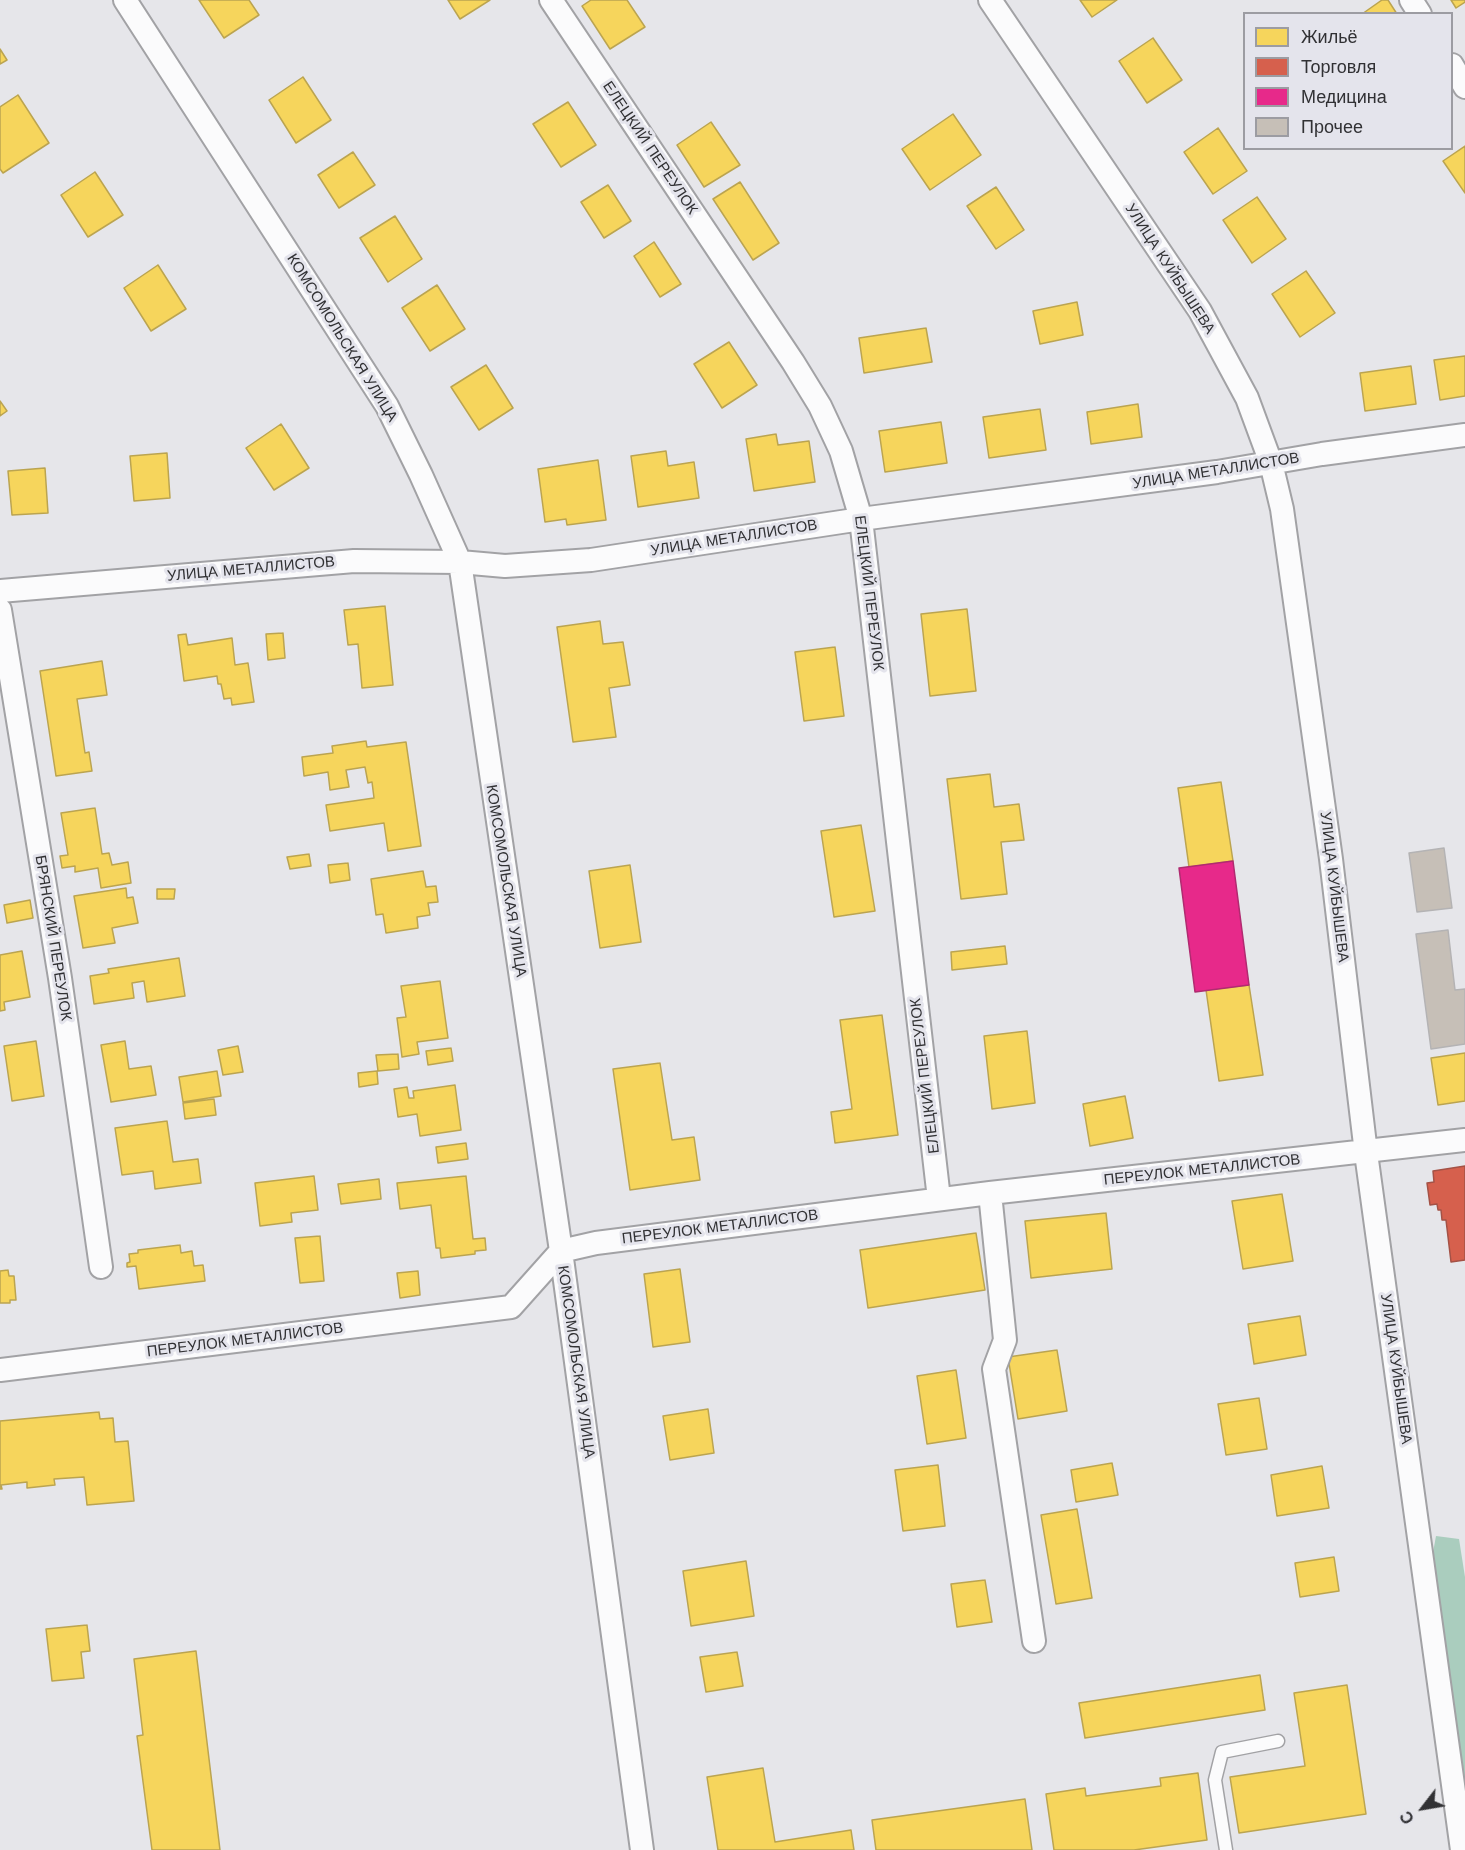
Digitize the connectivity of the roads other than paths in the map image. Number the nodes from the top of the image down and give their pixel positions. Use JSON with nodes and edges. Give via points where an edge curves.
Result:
{"nodes":[{"id":1,"x":125,"y":0,"type":"edge"},
{"id":2,"x":551,"y":0,"type":"edge"},
{"id":3,"x":990,"y":0,"type":"edge"},
{"id":4,"x":1453,"y":67,"type":"edge"},
{"id":5,"x":1465,"y":87,"type":"edge"},
{"id":6,"x":1465,"y":435,"type":"edge"},
{"id":7,"x":1271,"y":463,"type":"junction"},
{"id":8,"x":861,"y":519,"type":"junction"},
{"id":9,"x":460,"y":562,"type":"junction"},
{"id":10,"x":0,"y":591,"type":"edge"},
{"id":11,"x":0,"y":610,"type":"edge"},
{"id":12,"x":1465,"y":1140,"type":"edge"},
{"id":13,"x":1366,"y":1152,"type":"junction"},
{"id":14,"x":990,"y":1193,"type":"junction"},
{"id":15,"x":939,"y":1199,"type":"junction"},
{"id":16,"x":561,"y":1251,"type":"junction"},
{"id":17,"x":101,"y":1267,"type":"dead end"},
{"id":18,"x":0,"y":1370,"type":"edge"},
{"id":19,"x":1034,"y":1641,"type":"dead end"},
{"id":20,"x":1278,"y":1741,"type":"dead end"},
{"id":21,"x":642,"y":1850,"type":"edge"},
{"id":22,"x":1226,"y":1850,"type":"edge"},
{"id":23,"x":1462,"y":1850,"type":"edge"}],
"edges":[{"from":1,"to":9,"type":"street","name":"КОМСОМОЛЬСКАЯ УЛИЦА","via":[[387,406]]},
{"from":2,"to":8,"type":"street","name":"ЕЛЕЦКИЙ ПЕРЕУЛОК","via":[[820,406],[841,451]]},
{"from":3,"to":7,"type":"street","name":"УЛИЦА КУЙБЫШЕВА","via":[[1200,311],[1247,398]]},
{"from":4,"to":5,"type":"street"},
{"from":6,"to":7,"type":"street","name":"УЛИЦА МЕТАЛЛИСТОВ"},
{"from":7,"to":8,"type":"street","name":"УЛИЦА МЕТАЛЛИСТОВ"},
{"from":7,"to":13,"type":"street","name":"УЛИЦА КУЙБЫШЕВА","via":[[1282,509],[1331,859]]},
{"from":8,"to":9,"type":"street","name":"УЛИЦА МЕТАЛЛИСТОВ","via":[[591,560],[505,566]]},
{"from":8,"to":15,"type":"street","name":"ЕЛЕЦКИЙ ПЕРЕУЛОК"},
{"from":9,"to":10,"type":"street","name":"УЛИЦА МЕТАЛЛИСТОВ","via":[[354,561]]},
{"from":9,"to":16,"type":"street","name":"КОМСОМОЛЬСКАЯ УЛИЦА"},
{"from":11,"to":17,"type":"street","name":"БРЯНСКИЙ ПЕРЕУЛОК","via":[[60,978]]},
{"from":12,"to":13,"type":"street","name":"ПЕРЕУЛОК МЕТАЛЛИСТОВ"},
{"from":13,"to":14,"type":"street","name":"ПЕРЕУЛОК МЕТАЛЛИСТОВ"},
{"from":13,"to":23,"type":"street","name":"УЛИЦА КУЙБЫШЕВА"},
{"from":14,"to":15,"type":"street","name":"ПЕРЕУЛОК МЕТАЛЛИСТОВ"},
{"from":14,"to":19,"type":"street","via":[[1005,1341],[994,1369]]},
{"from":15,"to":16,"type":"street","name":"ПЕРЕУЛОК МЕТАЛЛИСТОВ","via":[[596,1243]]},
{"from":16,"to":18,"type":"street","name":"ПЕРЕУЛОК МЕТАЛЛИСТОВ","via":[[511,1307]]},
{"from":16,"to":21,"type":"street","name":"КОМСОМОЛЬСКАЯ УЛИЦА"},
{"from":20,"to":22,"type":"lane","via":[[1222,1752],[1215,1780]]}]}
